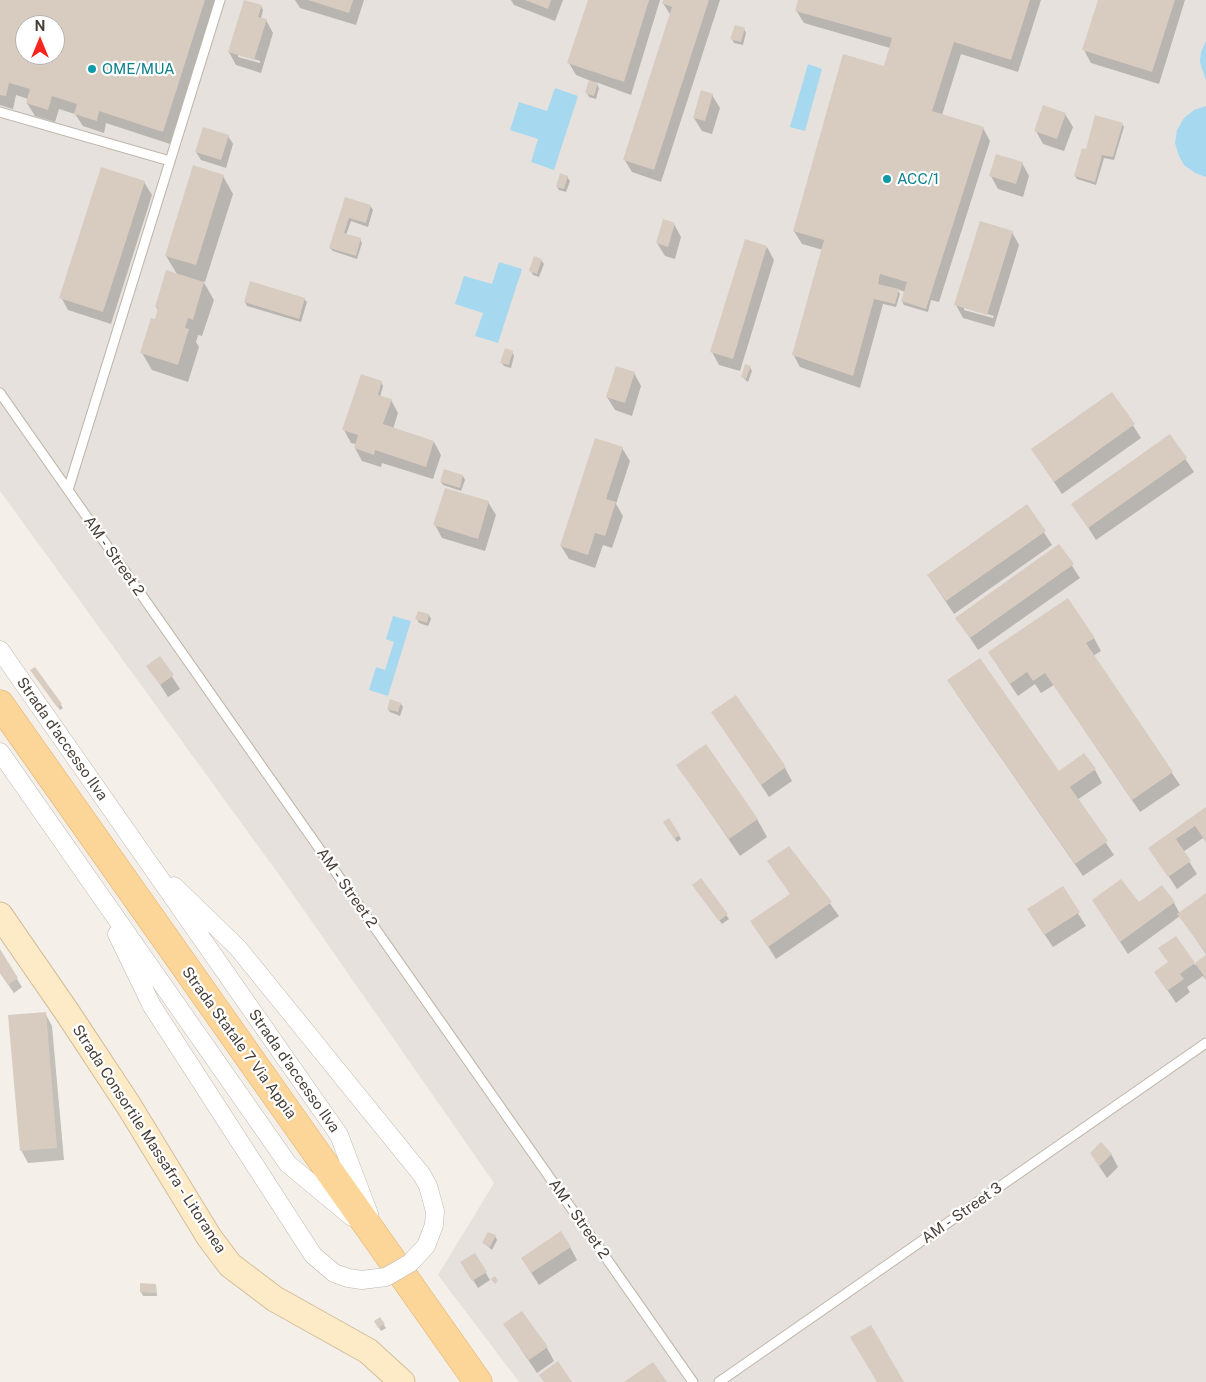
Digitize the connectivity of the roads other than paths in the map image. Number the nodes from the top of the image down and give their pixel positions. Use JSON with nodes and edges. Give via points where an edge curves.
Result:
{"nodes":[{"id":1,"x":220,"y":0,"type":"edge"},
{"id":2,"x":0,"y":112,"type":"edge"},
{"id":3,"x":170,"y":161,"type":"junction"},
{"id":4,"x":0,"y":393,"type":"edge"},
{"id":5,"x":68,"y":490,"type":"junction"},
{"id":6,"x":0,"y":650,"type":"edge"},
{"id":7,"x":0,"y":704,"type":"edge"},
{"id":8,"x":0,"y":752,"type":"edge"},
{"id":9,"x":144,"y":856,"type":"junction"},
{"id":10,"x":92,"y":884,"type":"junction"},
{"id":11,"x":0,"y":915,"type":"edge"},
{"id":12,"x":1206,"y":1043,"type":"edge"},
{"id":13,"x":379,"y":1240,"type":"junction"},
{"id":14,"x":402,"y":1382,"type":"edge"},
{"id":15,"x":478,"y":1382,"type":"edge"},
{"id":16,"x":693,"y":1382,"type":"edge"},
{"id":17,"x":719,"y":1382,"type":"edge"}],
"edges":[{"from":1,"to":3,"type":"lane"},
{"from":2,"to":3,"type":"lane"},
{"from":3,"to":5,"type":"lane"},
{"from":4,"to":5,"type":"lane","name":"AM - Street 2"},
{"from":5,"to":16,"type":"lane","name":"AM - Street 2"},
{"from":6,"to":9,"type":"street","name":"Strada d'accesso Ilva"},
{"from":7,"to":13,"type":"main road","name":"Strada Statale 7 Via Appia"},
{"from":8,"to":10,"type":"street"},
{"from":9,"to":10,"type":"street","bridge":true,"via":[[238,948],[422,1175],[435,1211],[434,1226],[426,1246],[410,1263],[386,1277],[362,1280],[334,1273],[313,1255],[152,1006]]},
{"from":9,"to":13,"type":"street","name":"Strada d'accesso Ilva","via":[[339,1135]]},
{"from":10,"to":13,"type":"street","via":[[288,1164]]},
{"from":11,"to":14,"type":"street","name":"Strada Consortile Massafra - Litoranea","via":[[73,1020],[209,1237],[230,1264],[275,1299],[368,1351]]},
{"from":12,"to":17,"type":"lane","name":"AM - Street 3"},
{"from":13,"to":15,"type":"main road","name":"Strada Statale 7 Via Appia"}]}
